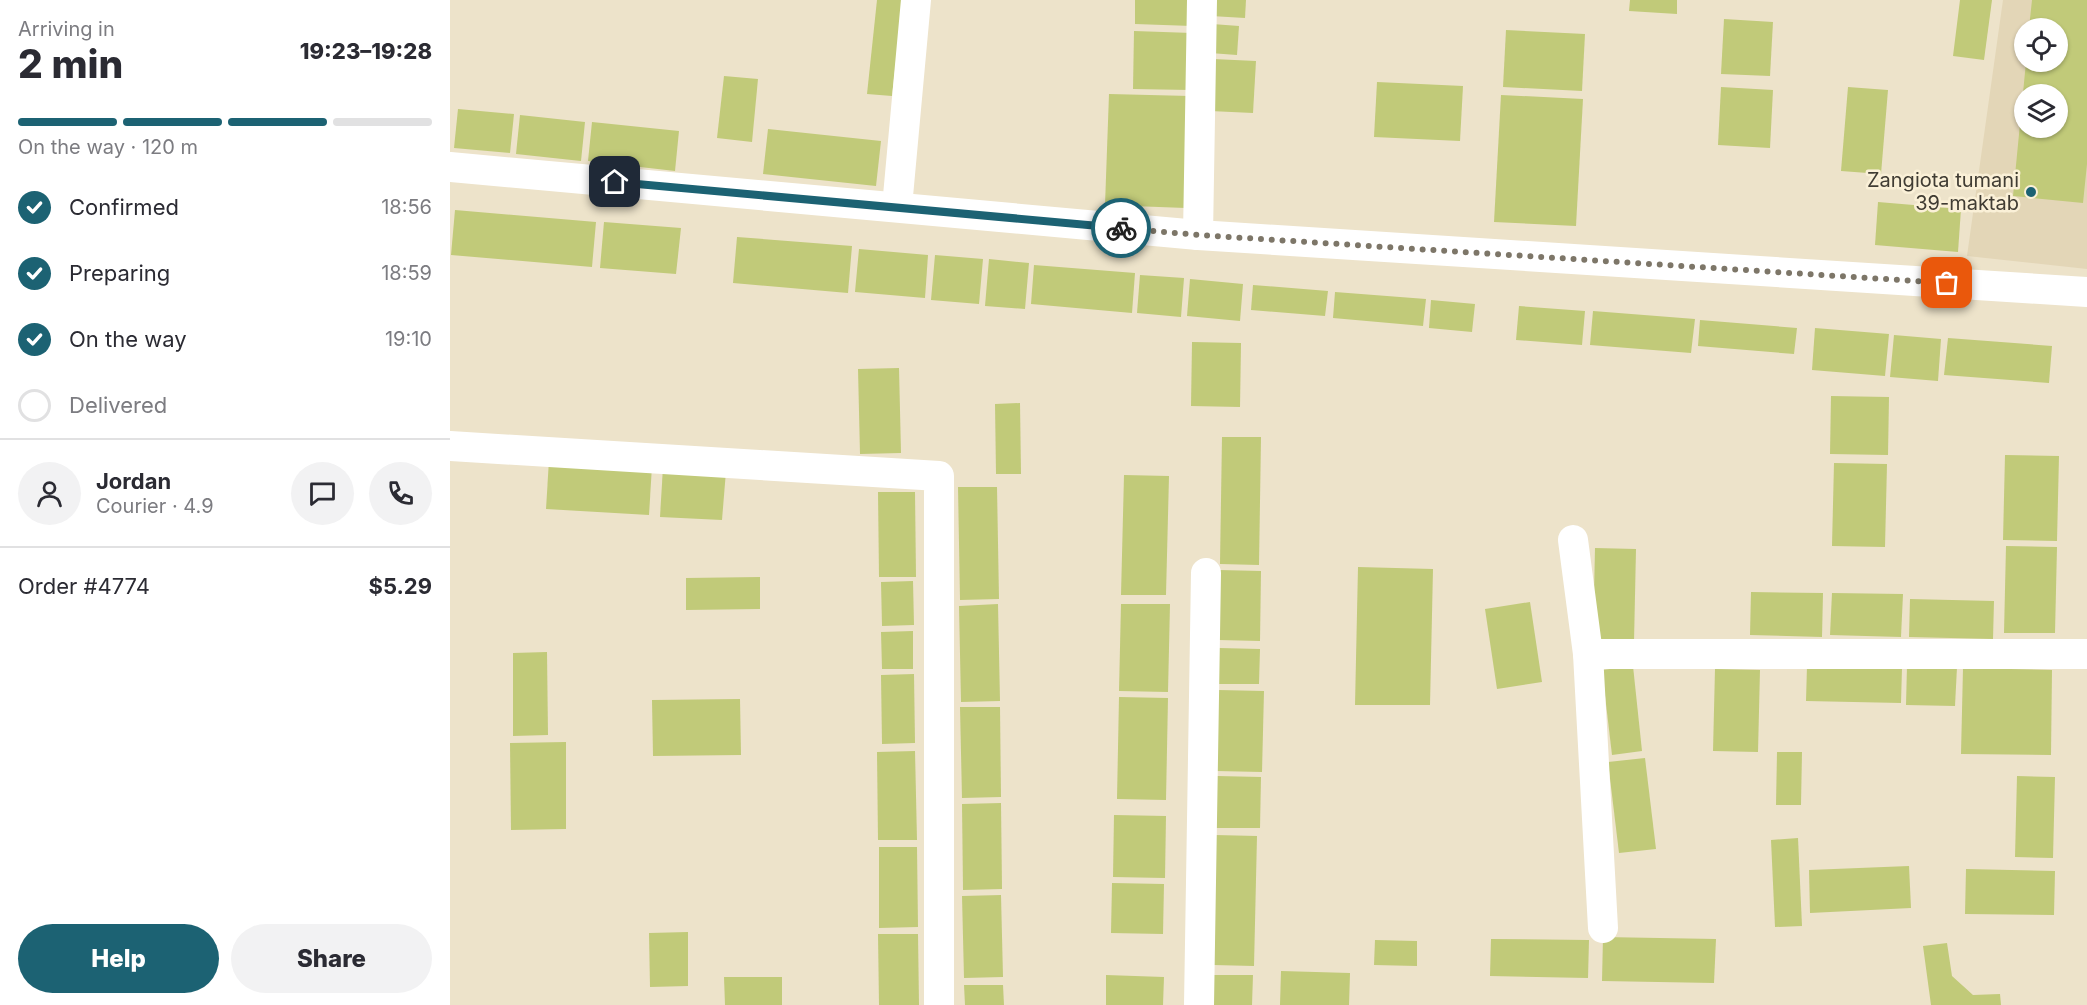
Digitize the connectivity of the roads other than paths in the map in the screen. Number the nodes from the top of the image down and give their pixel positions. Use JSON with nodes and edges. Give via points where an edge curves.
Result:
{"nodes":[{"id":1,"x":916,"y":0,"type":"edge"},
{"id":2,"x":1202,"y":0,"type":"edge"},
{"id":3,"x":450,"y":167,"type":"edge"},
{"id":4,"x":897,"y":207,"type":"junction"},
{"id":5,"x":1198,"y":235,"type":"junction"},
{"id":6,"x":2087,"y":292,"type":"edge"},
{"id":7,"x":450,"y":446,"type":"edge"},
{"id":8,"x":1573,"y":540,"type":"dead end"},
{"id":9,"x":1206,"y":573,"type":"dead end"},
{"id":10,"x":1588,"y":654,"type":"junction"},
{"id":11,"x":2087,"y":654,"type":"edge"},
{"id":12,"x":1603,"y":928,"type":"dead end"},
{"id":13,"x":939,"y":1005,"type":"edge"},
{"id":14,"x":1199,"y":1005,"type":"edge"}],
"edges":[{"from":1,"to":4,"type":"street"},
{"from":2,"to":5,"type":"street"},
{"from":3,"to":4,"type":"street"},
{"from":4,"to":5,"type":"street"},
{"from":5,"to":6,"type":"street"},
{"from":7,"to":13,"type":"street","via":[[939,476]]},
{"from":8,"to":10,"type":"street"},
{"from":9,"to":14,"type":"street"},
{"from":10,"to":11,"type":"street"},
{"from":10,"to":12,"type":"street"}]}
